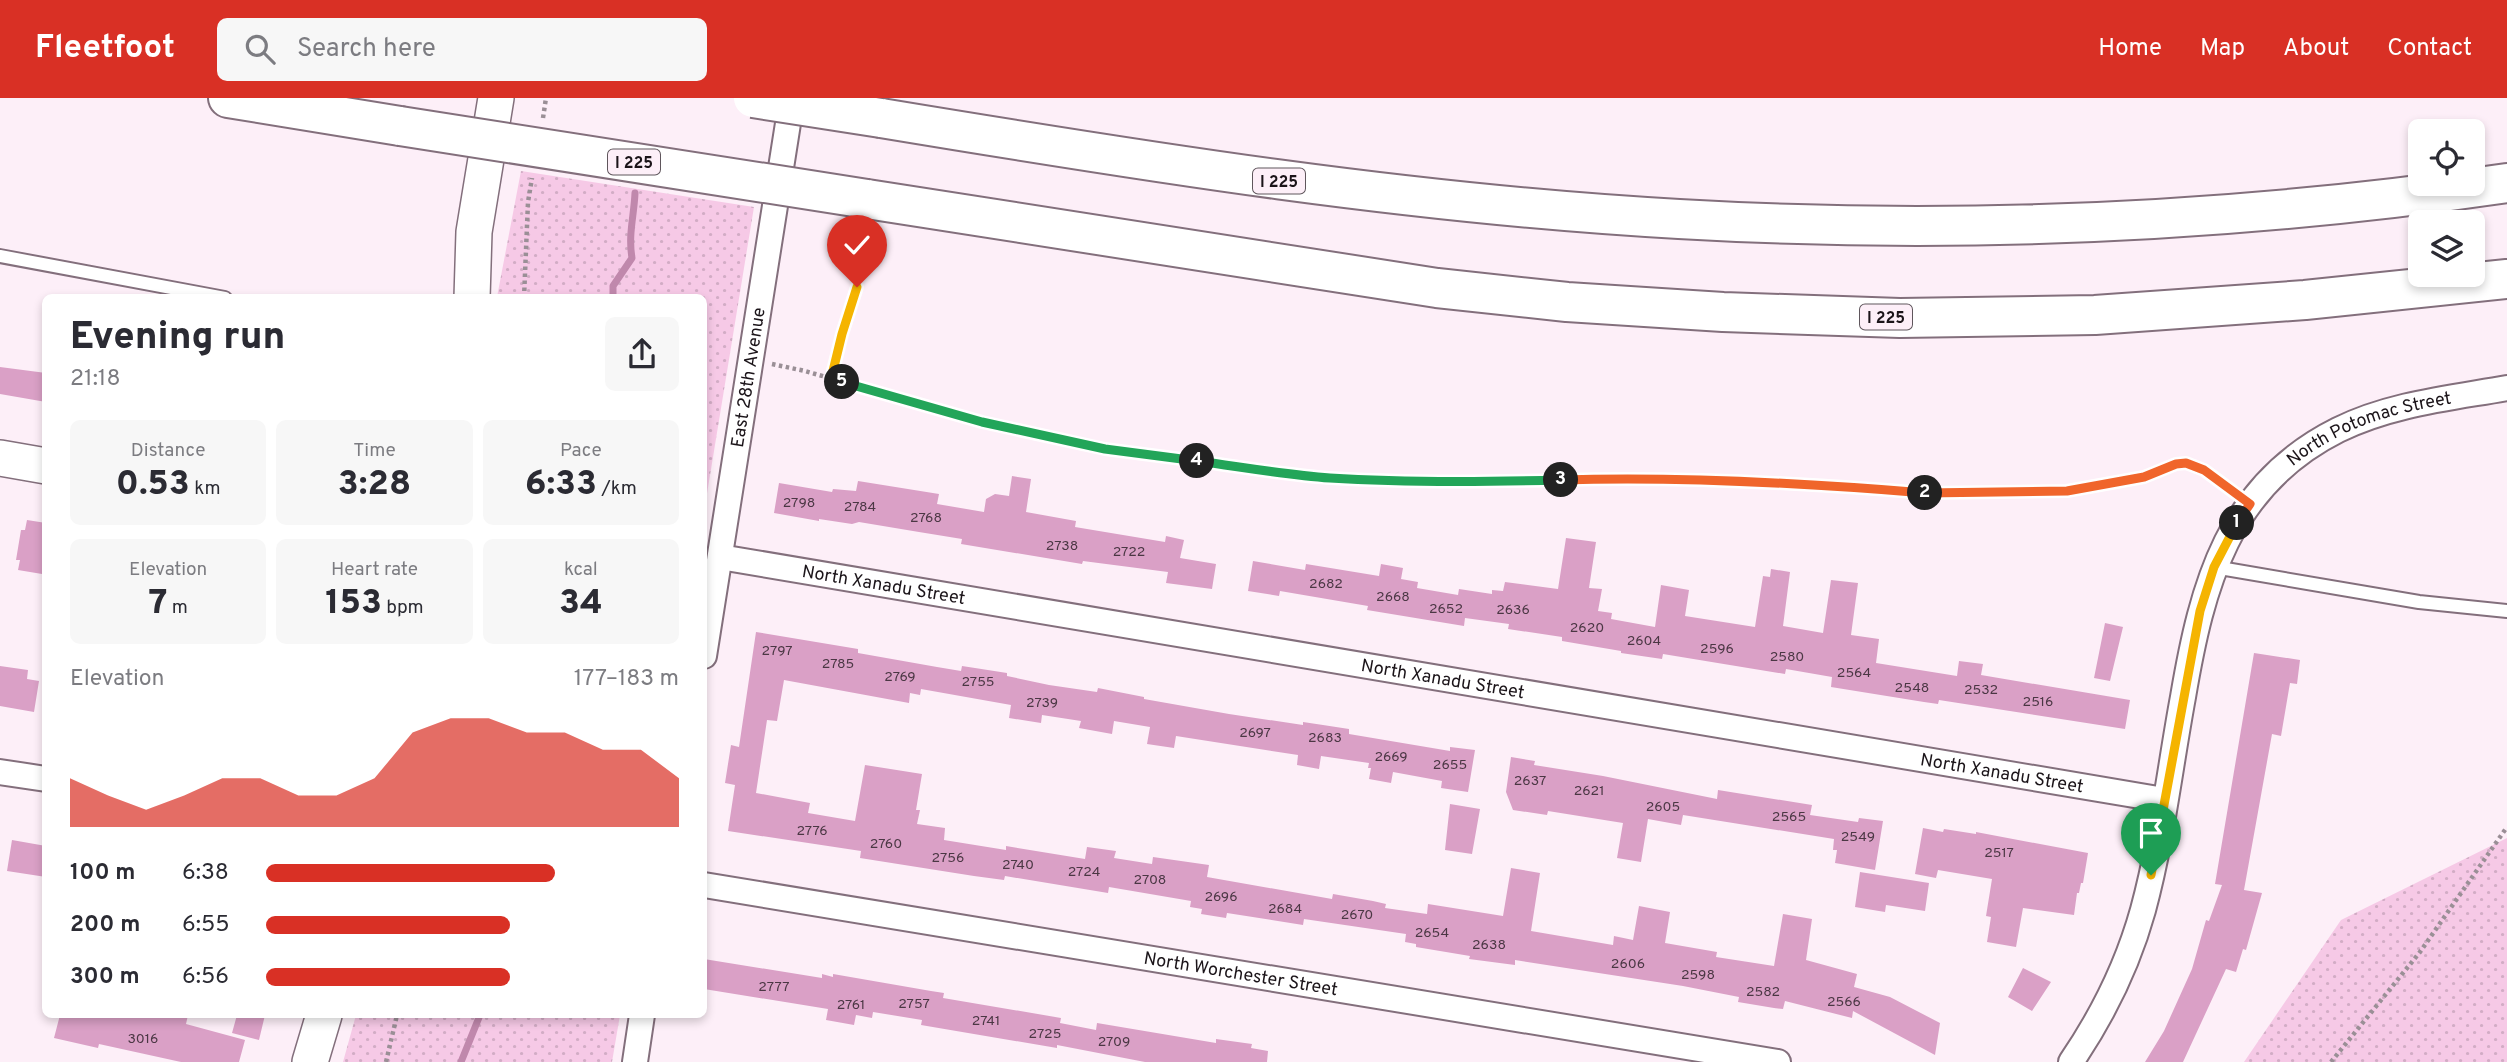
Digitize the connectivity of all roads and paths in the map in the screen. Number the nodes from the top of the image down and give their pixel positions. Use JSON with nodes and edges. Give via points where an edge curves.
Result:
{"nodes":[{"id":1,"x":228,"y":98,"type":"edge"},
{"id":2,"x":496,"y":98,"type":"edge"},
{"id":3,"x":546,"y":98,"type":"edge"},
{"id":4,"x":753,"y":98,"type":"edge"},
{"id":5,"x":792,"y":98,"type":"edge"},
{"id":6,"x":541,"y":124,"type":"dead end"},
{"id":7,"x":533,"y":176,"type":"dead end"},
{"id":8,"x":2507,"y":183,"type":"edge"},
{"id":9,"x":474,"y":232,"type":"junction"},
{"id":10,"x":0,"y":256,"type":"edge"},
{"id":11,"x":2507,"y":279,"type":"edge"},
{"id":12,"x":857,"y":287,"type":"dead end"},
{"id":13,"x":204,"y":294,"type":"edge"},
{"id":14,"x":455,"y":294,"type":"edge"},
{"id":15,"x":472,"y":294,"type":"edge"},
{"id":16,"x":524,"y":294,"type":"edge"},
{"id":17,"x":749,"y":360,"type":"junction"},
{"id":18,"x":831,"y":379,"type":"junction"},
{"id":19,"x":2507,"y":388,"type":"edge"},
{"id":20,"x":0,"y":458,"type":"edge"},
{"id":21,"x":42,"y":465,"type":"edge"},
{"id":22,"x":2250,"y":504,"type":"junction"},
{"id":23,"x":720,"y":557,"type":"junction"},
{"id":24,"x":2214,"y":567,"type":"junction"},
{"id":25,"x":2507,"y":611,"type":"edge"},
{"id":26,"x":707,"y":637,"type":"edge"},
{"id":27,"x":0,"y":772,"type":"edge"},
{"id":28,"x":42,"y":778,"type":"edge"},
{"id":29,"x":2164,"y":800,"type":"junction"},
{"id":30,"x":2507,"y":827,"type":"edge"},
{"id":31,"x":707,"y":886,"type":"edge"},
{"id":32,"x":323,"y":1018,"type":"edge"},
{"id":33,"x":396,"y":1018,"type":"edge"},
{"id":34,"x":642,"y":1018,"type":"edge"},
{"id":35,"x":310,"y":1062,"type":"edge"},
{"id":36,"x":386,"y":1062,"type":"edge"},
{"id":37,"x":635,"y":1062,"type":"edge"},
{"id":38,"x":1778,"y":1062,"type":"edge"},
{"id":39,"x":2071,"y":1062,"type":"edge"},
{"id":40,"x":2331,"y":1062,"type":"edge"}],
"edges":[{"from":1,"to":11,"type":"highway","number":"I 225","bridge":true,"via":[[1437,288],[1567,302],[1900,318],[2095,315],[2332,298]]},
{"from":2,"to":9,"type":"street"},
{"from":3,"to":6,"type":"path"},
{"from":4,"to":8,"type":"highway","number":"I 225","bridge":true,"via":[[1291,182],[1681,219],[1933,226],[2090,222],[2312,206]]},
{"from":5,"to":17,"type":"street","name":"East 28th Avenue"},
{"from":7,"to":16,"type":"path"},
{"from":9,"to":14,"type":"street"},
{"from":9,"to":15,"type":"street"},
{"from":10,"to":13,"type":"lane"},
{"from":12,"to":18,"type":"path"},
{"from":17,"to":18,"type":"path"},
{"from":17,"to":23,"type":"street","name":"East 28th Avenue"},
{"from":18,"to":22,"type":"path","via":[[982,422],[1105,449],[1328,478],[1444,482],[1665,479],[2008,494],[2105,485],[2186,463],[2204,470]]},
{"from":19,"to":22,"type":"street","name":"North Potomac Street","via":[[2390,411],[2345,427],[2294,459]]},
{"from":20,"to":21,"type":"street"},
{"from":22,"to":24,"type":"street","name":"North Potomac Street"},
{"from":23,"to":26,"type":"street","name":"East 28th Avenue"},
{"from":23,"to":29,"type":"street","name":"North Xanadu Street"},
{"from":24,"to":25,"type":"lane","via":[[2419,602]]},
{"from":24,"to":29,"type":"street","name":"North Potomac Street","via":[[2194,638]]},
{"from":27,"to":28,"type":"street"},
{"from":29,"to":39,"type":"street","name":"North Potomac Street","via":[[2131,946],[2103,1010]]},
{"from":30,"to":40,"type":"path","via":[[2420,952]]},
{"from":31,"to":38,"type":"street","name":"North Worchester Street"},
{"from":32,"to":35,"type":"street"},
{"from":33,"to":36,"type":"path"},
{"from":34,"to":37,"type":"street"}]}
